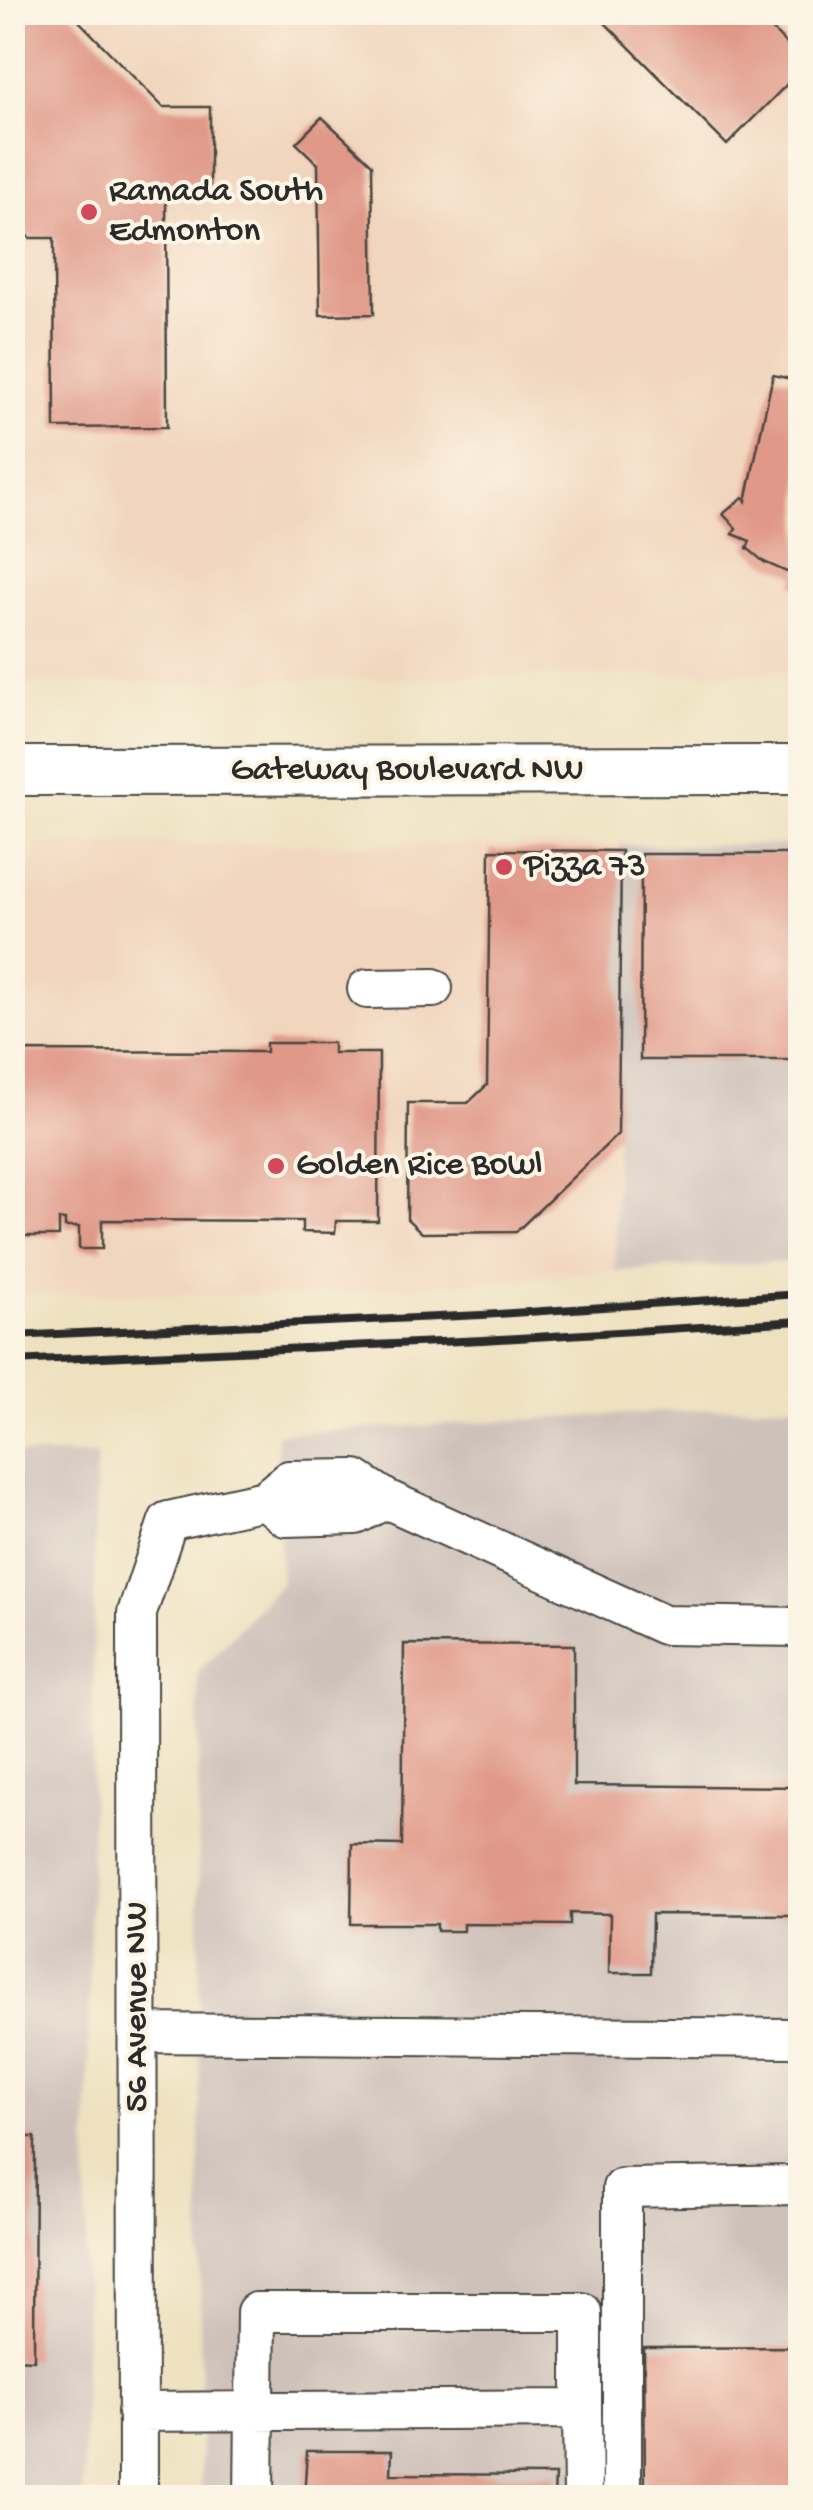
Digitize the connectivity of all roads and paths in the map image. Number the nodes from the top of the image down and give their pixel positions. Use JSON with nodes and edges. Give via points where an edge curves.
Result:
{"nodes":[{"id":1,"x":800,"y":770,"type":"edge"},
{"id":2,"x":12,"y":771,"type":"edge"},
{"id":3,"x":433,"y":988,"type":"dead end"},
{"id":4,"x":366,"y":989,"type":"dead end"},
{"id":5,"x":800,"y":1628,"type":"edge"},
{"id":6,"x":138,"y":2033,"type":"junction"},
{"id":7,"x":800,"y":2038,"type":"edge"},
{"id":8,"x":800,"y":2185,"type":"edge"},
{"id":9,"x":582,"y":2409,"type":"junction"},
{"id":10,"x":254,"y":2410,"type":"junction"},
{"id":11,"x":137,"y":2412,"type":"junction"},
{"id":12,"x":138,"y":2498,"type":"edge"},
{"id":13,"x":254,"y":2498,"type":"edge"},
{"id":14,"x":583,"y":2498,"type":"edge"},
{"id":15,"x":622,"y":2498,"type":"edge"}],
"edges":[{"from":1,"to":2,"type":"main road","name":"Gateway Boulevard NW"},
{"from":3,"to":4,"type":"street"},
{"from":5,"to":6,"type":"street","name":"56 Avenue NW","via":[[664,1625],[354,1479],[289,1480],[265,1500],[168,1521],[137,1613]]},
{"from":6,"to":7,"type":"street"},
{"from":6,"to":11,"type":"street","name":"56 Avenue NW"},
{"from":8,"to":15,"type":"street","via":[[622,2188]]},
{"from":9,"to":10,"type":"street"},
{"from":9,"to":10,"type":"street","via":[[582,2312],[256,2312]]},
{"from":9,"to":14,"type":"street"},
{"from":10,"to":11,"type":"street"},
{"from":10,"to":13,"type":"street"},
{"from":11,"to":12,"type":"street","name":"56 Avenue NW"}]}
